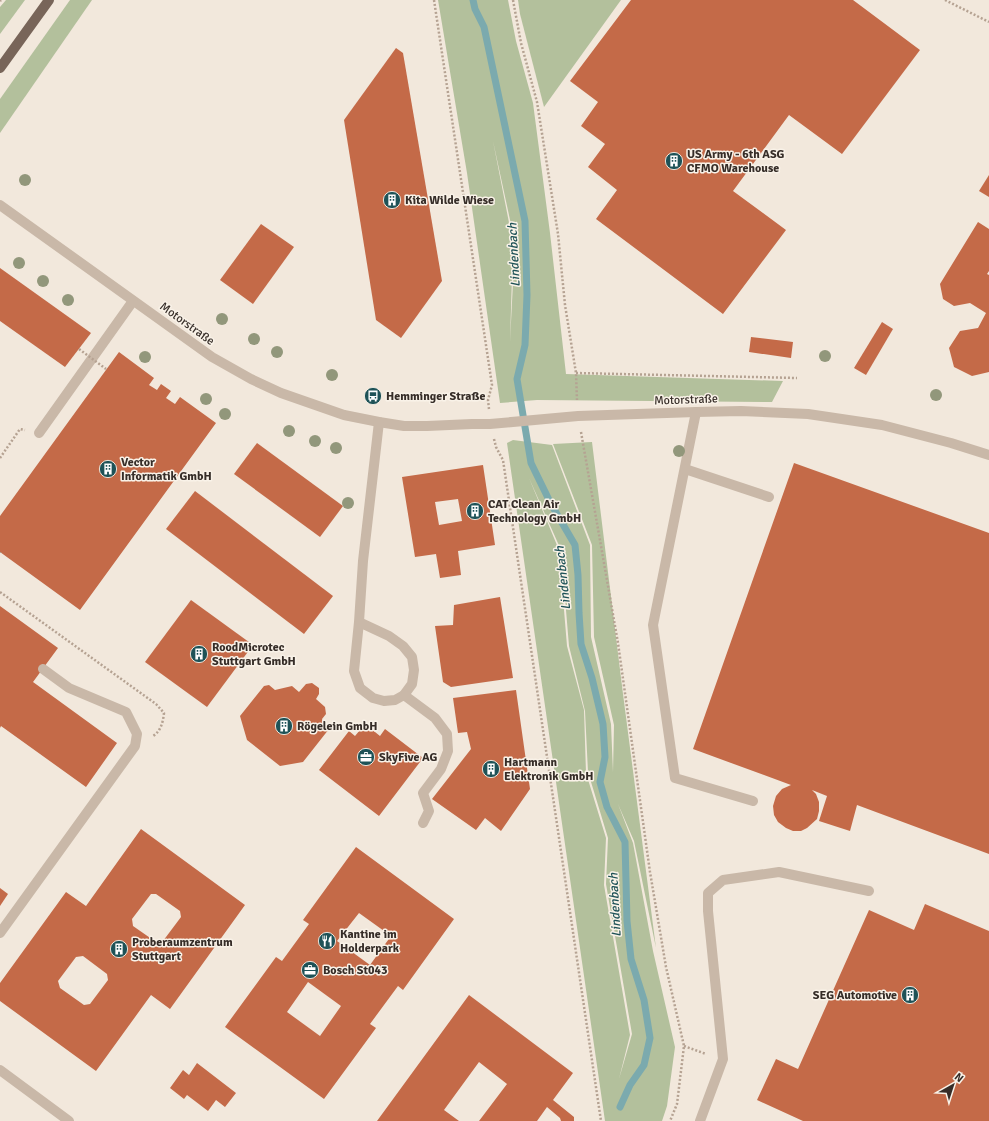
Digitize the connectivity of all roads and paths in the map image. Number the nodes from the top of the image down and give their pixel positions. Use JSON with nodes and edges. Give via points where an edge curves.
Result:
{"nodes":[{"id":1,"x":49,"y":0,"type":"edge"},
{"id":2,"x":434,"y":0,"type":"edge"},
{"id":3,"x":513,"y":0,"type":"edge"},
{"id":4,"x":945,"y":0,"type":"edge"},
{"id":5,"x":989,"y":22,"type":"edge"},
{"id":6,"x":0,"y":68,"type":"edge"},
{"id":7,"x":0,"y":205,"type":"edge"},
{"id":8,"x":133,"y":302,"type":"junction"},
{"id":9,"x":79,"y":349,"type":"dead end"},
{"id":10,"x":106,"y":369,"type":"dead end"},
{"id":11,"x":576,"y":373,"type":"junction"},
{"id":12,"x":797,"y":378,"type":"dead end"},
{"id":13,"x":696,"y":412,"type":"junction"},
{"id":14,"x":578,"y":416,"type":"junction"},
{"id":15,"x":379,"y":422,"type":"junction"},
{"id":16,"x":490,"y":424,"type":"junction"},
{"id":17,"x":39,"y":433,"type":"joint"},
{"id":18,"x":989,"y":455,"type":"edge"},
{"id":19,"x":0,"y":458,"type":"edge"},
{"id":20,"x":685,"y":469,"type":"junction"},
{"id":21,"x":769,"y":497,"type":"dead end"},
{"id":22,"x":0,"y":592,"type":"edge"},
{"id":23,"x":359,"y":622,"type":"junction"},
{"id":24,"x":43,"y":669,"type":"dead end"},
{"id":25,"x":404,"y":695,"type":"junction"},
{"id":26,"x":136,"y":746,"type":"junction"},
{"id":27,"x":753,"y":801,"type":"dead end"},
{"id":28,"x":423,"y":823,"type":"dead end"},
{"id":29,"x":869,"y":892,"type":"dead end"},
{"id":30,"x":0,"y":933,"type":"edge"},
{"id":31,"x":684,"y":1046,"type":"junction"},
{"id":32,"x":723,"y":1059,"type":"junction"},
{"id":33,"x":0,"y":1070,"type":"edge"},
{"id":34,"x":69,"y":1121,"type":"edge"},
{"id":35,"x":601,"y":1121,"type":"edge"},
{"id":36,"x":670,"y":1121,"type":"edge"},
{"id":37,"x":700,"y":1121,"type":"edge"}],
"edges":[{"from":1,"to":6,"type":"main road"},
{"from":2,"to":16,"type":"path","via":[[492,385],[488,400]]},
{"from":3,"to":11,"type":"path","via":[[521,43],[537,102]]},
{"from":4,"to":5,"type":"path"},
{"from":7,"to":8,"type":"street","name":"Motorstraße"},
{"from":8,"to":15,"type":"street","name":"Motorstraße","via":[[212,358],[251,379],[344,415]]},
{"from":8,"to":17,"type":"street"},
{"from":9,"to":10,"type":"path","bridge":true},
{"from":11,"to":12,"type":"path"},
{"from":11,"to":14,"type":"path"},
{"from":13,"to":14,"type":"street","name":"Motorstraße"},
{"from":13,"to":18,"type":"street","name":"Motorstraße","via":[[741,411],[816,415],[882,425]]},
{"from":13,"to":20,"type":"street"},
{"from":14,"to":16,"type":"street","name":"Motorstraße"},
{"from":14,"to":31,"type":"path","via":[[618,643],[650,872],[666,967]]},
{"from":15,"to":16,"type":"street","name":"Motorstraße","via":[[404,426]]},
{"from":15,"to":23,"type":"street","via":[[363,561]]},
{"from":16,"to":35,"type":"path","via":[[502,460]]},
{"from":17,"to":19,"type":"path","via":[[20,429]]},
{"from":20,"to":21,"type":"street"},
{"from":20,"to":27,"type":"street","via":[[653,625],[675,778]]},
{"from":22,"to":26,"type":"path","via":[[156,704],[164,713],[163,722],[157,733]]},
{"from":23,"to":25,"type":"street","via":[[389,636],[403,646],[412,657],[412,684]]},
{"from":23,"to":25,"type":"street","via":[[354,671],[360,688],[373,698],[384,701]]},
{"from":24,"to":26,"type":"street","via":[[69,688],[126,712],[137,734]]},
{"from":25,"to":28,"type":"street","via":[[435,718],[447,734],[448,751],[441,769],[423,794],[429,811]]},
{"from":26,"to":30,"type":"street"},
{"from":29,"to":32,"type":"street","via":[[779,872],[722,880],[708,893]]},
{"from":31,"to":32,"type":"path"},
{"from":31,"to":36,"type":"path","via":[[677,1104]]},
{"from":32,"to":37,"type":"street"},
{"from":33,"to":34,"type":"street"}]}
